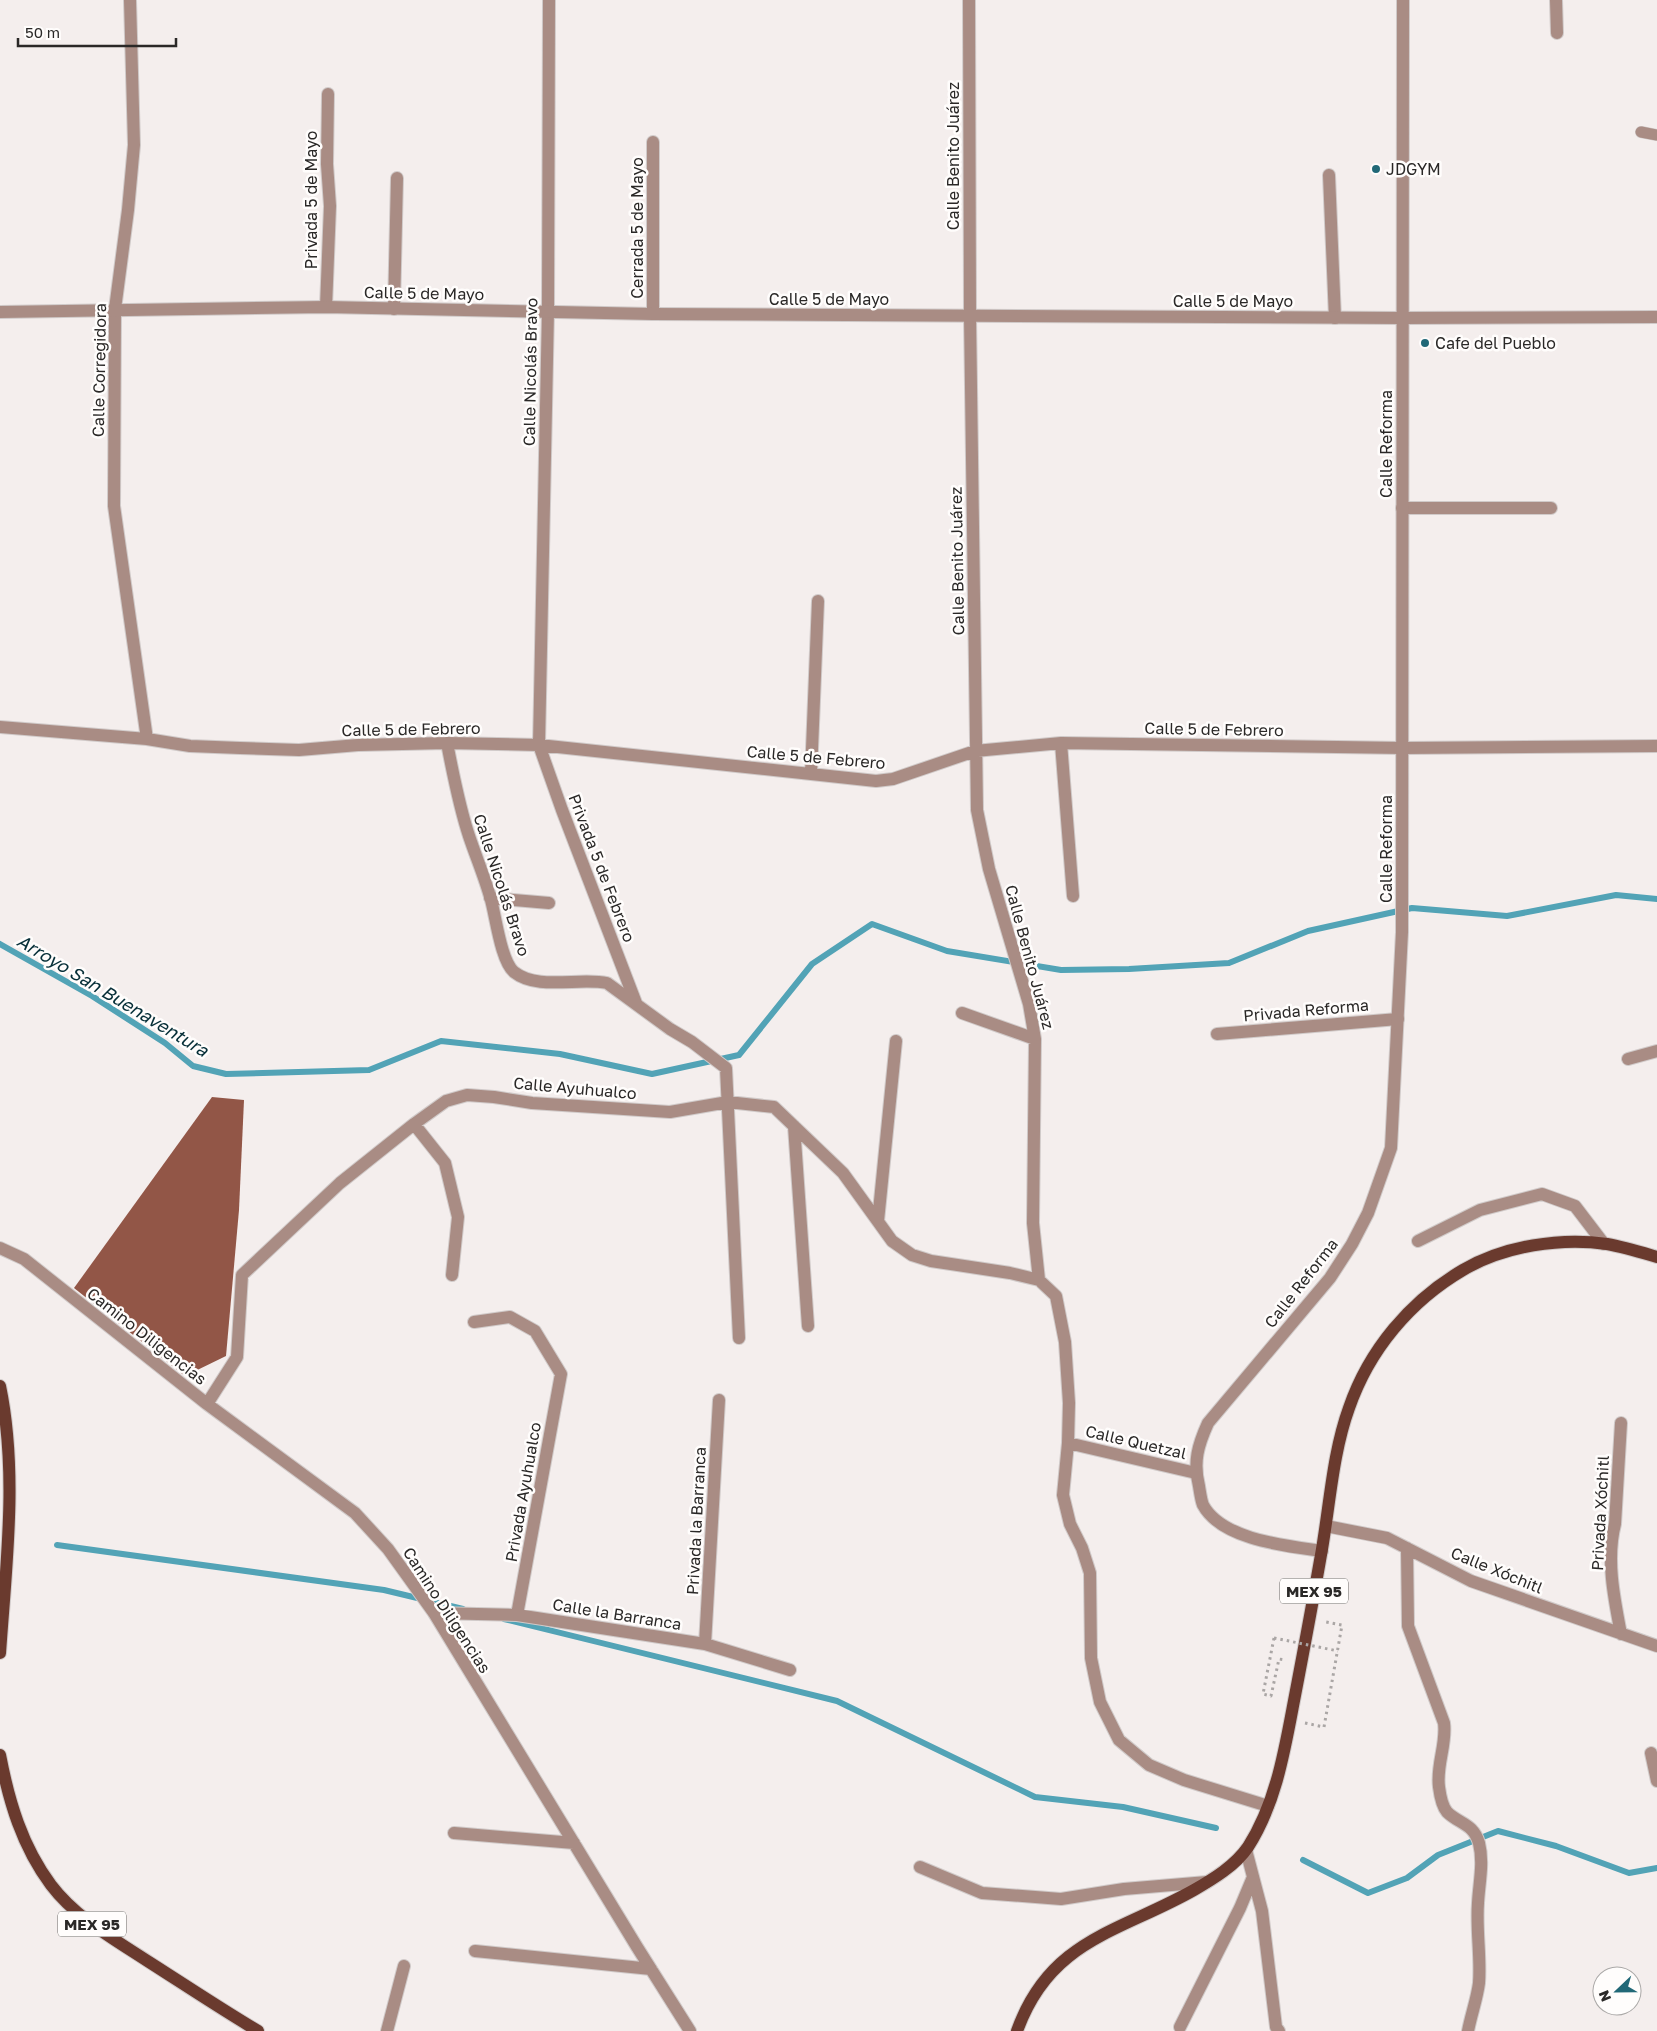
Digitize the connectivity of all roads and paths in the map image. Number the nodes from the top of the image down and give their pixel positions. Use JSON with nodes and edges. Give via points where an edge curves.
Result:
{"nodes":[{"id":1,"x":130,"y":0,"type":"edge"},
{"id":2,"x":549,"y":0,"type":"edge"},
{"id":3,"x":969,"y":0,"type":"edge"},
{"id":4,"x":1403,"y":0,"type":"edge"},
{"id":5,"x":1556,"y":0,"type":"edge"},
{"id":6,"x":1556,"y":33,"type":"dead end"},
{"id":7,"x":328,"y":94,"type":"dead end"},
{"id":8,"x":1641,"y":132,"type":"dead end"},
{"id":9,"x":1657,"y":135,"type":"edge"},
{"id":10,"x":653,"y":142,"type":"dead end"},
{"id":11,"x":1329,"y":175,"type":"dead end"},
{"id":12,"x":397,"y":178,"type":"dead end"},
{"id":13,"x":326,"y":306,"type":"junction"},
{"id":14,"x":115,"y":309,"type":"junction"},
{"id":15,"x":394,"y":309,"type":"junction"},
{"id":16,"x":548,"y":311,"type":"junction"},
{"id":17,"x":0,"y":312,"type":"edge"},
{"id":18,"x":653,"y":314,"type":"junction"},
{"id":19,"x":970,"y":316,"type":"junction"},
{"id":20,"x":1657,"y":317,"type":"edge"},
{"id":21,"x":1335,"y":318,"type":"junction"},
{"id":22,"x":1402,"y":318,"type":"junction"},
{"id":23,"x":1402,"y":508,"type":"junction"},
{"id":24,"x":1551,"y":508,"type":"dead end"},
{"id":25,"x":818,"y":601,"type":"dead end"},
{"id":26,"x":0,"y":727,"type":"edge"},
{"id":27,"x":147,"y":739,"type":"junction"},
{"id":28,"x":447,"y":743,"type":"junction"},
{"id":29,"x":1062,"y":743,"type":"junction"},
{"id":30,"x":539,"y":745,"type":"junction"},
{"id":31,"x":1657,"y":746,"type":"edge"},
{"id":32,"x":1403,"y":748,"type":"junction"},
{"id":33,"x":975,"y":751,"type":"junction"},
{"id":34,"x":811,"y":774,"type":"junction"},
{"id":35,"x":1073,"y":896,"type":"dead end"},
{"id":36,"x":490,"y":898,"type":"junction"},
{"id":37,"x":549,"y":903,"type":"dead end"},
{"id":38,"x":636,"y":1003,"type":"junction"},
{"id":39,"x":962,"y":1013,"type":"dead end"},
{"id":40,"x":1398,"y":1019,"type":"junction"},
{"id":41,"x":1217,"y":1034,"type":"dead end"},
{"id":42,"x":1035,"y":1038,"type":"junction"},
{"id":43,"x":896,"y":1041,"type":"dead end"},
{"id":44,"x":1657,"y":1051,"type":"edge"},
{"id":45,"x":1628,"y":1058,"type":"dead end"},
{"id":46,"x":728,"y":1102,"type":"junction"},
{"id":47,"x":414,"y":1124,"type":"junction"},
{"id":48,"x":794,"y":1126,"type":"junction"},
{"id":49,"x":878,"y":1221,"type":"junction"},
{"id":50,"x":1418,"y":1241,"type":"dead end"},
{"id":51,"x":1604,"y":1244,"type":"junction"},
{"id":52,"x":0,"y":1248,"type":"edge"},
{"id":53,"x":1657,"y":1257,"type":"edge"},
{"id":54,"x":452,"y":1275,"type":"dead end"},
{"id":55,"x":1039,"y":1280,"type":"junction"},
{"id":56,"x":474,"y":1322,"type":"dead end"},
{"id":57,"x":808,"y":1326,"type":"dead end"},
{"id":58,"x":739,"y":1338,"type":"dead end"},
{"id":59,"x":0,"y":1386,"type":"edge"},
{"id":60,"x":719,"y":1400,"type":"dead end"},
{"id":61,"x":207,"y":1404,"type":"junction"},
{"id":62,"x":1621,"y":1422,"type":"dead end"},
{"id":63,"x":1068,"y":1443,"type":"junction"},
{"id":64,"x":1196,"y":1474,"type":"junction"},
{"id":65,"x":4,"y":1479,"type":"edge"},
{"id":66,"x":1326,"y":1526,"type":"junction"},
{"id":67,"x":1407,"y":1548,"type":"junction"},
{"id":68,"x":1322,"y":1551,"type":"junction"},
{"id":69,"x":2,"y":1602,"type":"edge"},
{"id":70,"x":438,"y":1613,"type":"junction"},
{"id":71,"x":515,"y":1615,"type":"junction"},
{"id":72,"x":1309,"y":1619,"type":"junction"},
{"id":73,"x":1,"y":1633,"type":"edge"},
{"id":74,"x":1621,"y":1634,"type":"junction"},
{"id":75,"x":705,"y":1644,"type":"junction"},
{"id":76,"x":1657,"y":1646,"type":"edge"},
{"id":77,"x":1338,"y":1651,"type":"junction"},
{"id":78,"x":0,"y":1653,"type":"edge"},
{"id":79,"x":1301,"y":1663,"type":"junction"},
{"id":80,"x":790,"y":1670,"type":"dead end"},
{"id":81,"x":1290,"y":1720,"type":"junction"},
{"id":82,"x":1651,"y":1753,"type":"dead end"},
{"id":83,"x":0,"y":1755,"type":"edge"},
{"id":84,"x":1657,"y":1782,"type":"edge"},
{"id":85,"x":1268,"y":1806,"type":"junction"},
{"id":86,"x":454,"y":1833,"type":"dead end"},
{"id":87,"x":574,"y":1843,"type":"junction"},
{"id":88,"x":1246,"y":1850,"type":"junction"},
{"id":89,"x":920,"y":1867,"type":"dead end"},
{"id":90,"x":1254,"y":1877,"type":"junction"},
{"id":91,"x":1207,"y":1882,"type":"junction"},
{"id":92,"x":475,"y":1951,"type":"dead end"},
{"id":93,"x":404,"y":1966,"type":"dead end"},
{"id":94,"x":651,"y":1969,"type":"junction"},
{"id":95,"x":1180,"y":2027,"type":"dead end"},
{"id":96,"x":258,"y":2031,"type":"edge"},
{"id":97,"x":387,"y":2031,"type":"edge"},
{"id":98,"x":690,"y":2031,"type":"edge"},
{"id":99,"x":1017,"y":2031,"type":"edge"},
{"id":100,"x":1279,"y":2031,"type":"edge"},
{"id":101,"x":1468,"y":2031,"type":"edge"}],
"edges":[{"from":1,"to":14,"type":"street","name":"Calle Corregidora","via":[[134,145]]},
{"from":2,"to":16,"type":"street","name":"Calle Nicolás Bravo"},
{"from":3,"to":19,"type":"street","name":"Calle Benito Juárez"},
{"from":4,"to":22,"type":"street","name":"Calle Reforma"},
{"from":5,"to":6,"type":"street"},
{"from":7,"to":13,"type":"street","name":"Privada 5 de Mayo","via":[[330,206]]},
{"from":8,"to":9,"type":"lane"},
{"from":10,"to":18,"type":"street","name":"Cerrada 5 de Mayo"},
{"from":11,"to":21,"type":"street"},
{"from":12,"to":15,"type":"street"},
{"from":13,"to":14,"type":"street","name":"Calle 5 de Mayo"},
{"from":13,"to":15,"type":"street","name":"Calle 5 de Mayo"},
{"from":14,"to":17,"type":"street","name":"Calle 5 de Mayo"},
{"from":14,"to":27,"type":"street","name":"Calle Corregidora","via":[[114,506]]},
{"from":15,"to":16,"type":"street","name":"Calle 5 de Mayo"},
{"from":16,"to":18,"type":"street","name":"Calle 5 de Mayo"},
{"from":16,"to":30,"type":"street","name":"Calle Nicolás Bravo"},
{"from":18,"to":19,"type":"street","name":"Calle 5 de Mayo"},
{"from":19,"to":21,"type":"street","name":"Calle 5 de Mayo"},
{"from":19,"to":33,"type":"street","name":"Calle Benito Juárez"},
{"from":20,"to":22,"type":"street","name":"Calle 5 de Mayo"},
{"from":21,"to":22,"type":"street","name":"Calle 5 de Mayo"},
{"from":22,"to":23,"type":"street","name":"Calle Reforma"},
{"from":23,"to":24,"type":"street"},
{"from":23,"to":32,"type":"street","name":"Calle Reforma"},
{"from":25,"to":34,"type":"street"},
{"from":26,"to":27,"type":"street","name":"Calle 5 de Febrero"},
{"from":27,"to":28,"type":"street","name":"Calle 5 de Febrero","via":[[190,746],[299,750]]},
{"from":28,"to":30,"type":"street","name":"Calle 5 de Febrero"},
{"from":28,"to":36,"type":"street","name":"Calle Nicolás Bravo","via":[[468,834]]},
{"from":29,"to":32,"type":"street","name":"Calle 5 de Febrero"},
{"from":29,"to":33,"type":"street","name":"Calle 5 de Febrero"},
{"from":29,"to":35,"type":"street"},
{"from":30,"to":34,"type":"street","name":"Calle 5 de Febrero"},
{"from":30,"to":38,"type":"street","name":"Privada 5 de Febrero"},
{"from":31,"to":32,"type":"street","name":"Calle 5 de Febrero"},
{"from":32,"to":40,"type":"street","name":"Calle Reforma"},
{"from":33,"to":34,"type":"street","name":"Calle 5 de Febrero","via":[[893,779],[876,781]]},
{"from":33,"to":42,"type":"street","name":"Calle Benito Juárez","via":[[977,810],[989,869],[1029,1004]]},
{"from":36,"to":37,"type":"street"},
{"from":36,"to":38,"type":"street","name":"Calle Nicolás Bravo","via":[[506,959],[514,971],[528,978],[550,982],[607,983]]},
{"from":38,"to":46,"type":"street","name":"Calle Nicolás Bravo","via":[[726,1068]]},
{"from":39,"to":42,"type":"street"},
{"from":40,"to":41,"type":"street","name":"Privada Reforma"},
{"from":40,"to":64,"type":"street","name":"Calle Reforma","via":[[1391,1148],[1368,1213],[1330,1278],[1208,1423],[1198,1446]]},
{"from":42,"to":55,"type":"street","name":"Calle Benito Juárez","via":[[1033,1224]]},
{"from":43,"to":49,"type":"street"},
{"from":44,"to":45,"type":"street"},
{"from":46,"to":47,"type":"street","name":"Calle Ayuhualco","via":[[670,1112],[532,1103],[467,1095],[446,1101]]},
{"from":46,"to":48,"type":"street","name":"Calle Ayuhualco","via":[[774,1107]]},
{"from":46,"to":58,"type":"street","name":"Calle Nicolás Bravo"},
{"from":47,"to":54,"type":"street","via":[[444,1163],[458,1217]]},
{"from":47,"to":61,"type":"street","name":"Calle Ayuhualco","via":[[340,1183],[242,1275],[237,1357]]},
{"from":48,"to":49,"type":"street","name":"Calle Ayuhualco","via":[[843,1173]]},
{"from":48,"to":57,"type":"street"},
{"from":49,"to":55,"type":"street","name":"Calle Ayuhualco","via":[[892,1241],[912,1255]]},
{"from":50,"to":51,"type":"street","via":[[1480,1210],[1542,1194],[1575,1206]]},
{"from":51,"to":53,"type":"main road","number":"MEX 95"},
{"from":51,"to":66,"type":"main road","number":"MEX 95","via":[[1560,1243],[1499,1253],[1453,1276],[1415,1306],[1379,1347],[1348,1408]]},
{"from":52,"to":61,"type":"street","name":"Camino Diligencias","via":[[24,1259]]},
{"from":55,"to":63,"type":"street","via":[[1056,1296],[1065,1342]]},
{"from":56,"to":71,"type":"street","name":"Privada Ayuhualco","via":[[510,1316],[535,1331],[561,1374]]},
{"from":59,"to":65,"type":"main road","via":[[5,1414]]},
{"from":60,"to":75,"type":"street","name":"Privada la Barranca"},
{"from":61,"to":70,"type":"street","name":"Camino Diligencias","via":[[356,1513]]},
{"from":62,"to":74,"type":"street","name":"Privada Xóchitl","via":[[1612,1538],[1613,1581]]},
{"from":63,"to":64,"type":"street","name":"Calle Quetzal"},
{"from":63,"to":85,"type":"street","via":[[1063,1494],[1070,1524],[1090,1574],[1091,1658],[1100,1702],[1119,1740],[1149,1765],[1184,1780]]},
{"from":64,"to":68,"type":"street","name":"Calle Reforma","via":[[1203,1505],[1220,1523],[1244,1536]]},
{"from":65,"to":69,"type":"main road"},
{"from":66,"to":67,"type":"street","name":"Calle Xóchitl","via":[[1387,1538]]},
{"from":66,"to":68,"type":"main road","number":"MEX 95"},
{"from":67,"to":74,"type":"street","name":"Calle Xóchitl","via":[[1471,1581]]},
{"from":67,"to":101,"type":"street","via":[[1408,1626],[1445,1730],[1439,1787],[1448,1812],[1472,1829],[1479,1841],[1479,1983]]},
{"from":68,"to":72,"type":"main road","number":"MEX 95"},
{"from":69,"to":73,"type":"main road"},
{"from":70,"to":71,"type":"street","name":"Calle la Barranca"},
{"from":70,"to":87,"type":"street","name":"Camino Diligencias"},
{"from":71,"to":75,"type":"street","name":"Calle la Barranca"},
{"from":72,"to":77,"type":"path","via":[[1342,1625]]},
{"from":72,"to":79,"type":"main road","number":"MEX 95"},
{"from":73,"to":78,"type":"main road"},
{"from":74,"to":76,"type":"street","name":"Calle Xóchitl"},
{"from":75,"to":80,"type":"street","name":"Calle la Barranca"},
{"from":77,"to":79,"type":"path","bridge":true,"via":[[1274,1638],[1263,1694],[1271,1696],[1279,1658]]},
{"from":77,"to":81,"type":"path","via":[[1324,1727]]},
{"from":79,"to":81,"type":"main road","number":"MEX 95"},
{"from":81,"to":85,"type":"main road","number":"MEX 95","via":[[1283,1759]]},
{"from":82,"to":84,"type":"street"},
{"from":83,"to":96,"type":"main road","number":"MEX 95","via":[[12,1809],[24,1839],[34,1860],[65,1901],[93,1925]]},
{"from":85,"to":88,"type":"main road","number":"MEX 95"},
{"from":86,"to":87,"type":"street"},
{"from":87,"to":94,"type":"street","name":"Camino Diligencias"},
{"from":88,"to":90,"type":"street"},
{"from":88,"to":91,"type":"main road","number":"MEX 95"},
{"from":89,"to":91,"type":"street","via":[[982,1893],[1061,1899],[1124,1889]]},
{"from":90,"to":95,"type":"street"},
{"from":90,"to":100,"type":"street"},
{"from":91,"to":99,"type":"main road","number":"MEX 95","via":[[1084,1944],[1064,1960],[1033,1996]]},
{"from":92,"to":94,"type":"street"},
{"from":93,"to":97,"type":"street"},
{"from":94,"to":98,"type":"street","name":"Camino Diligencias"}]}
